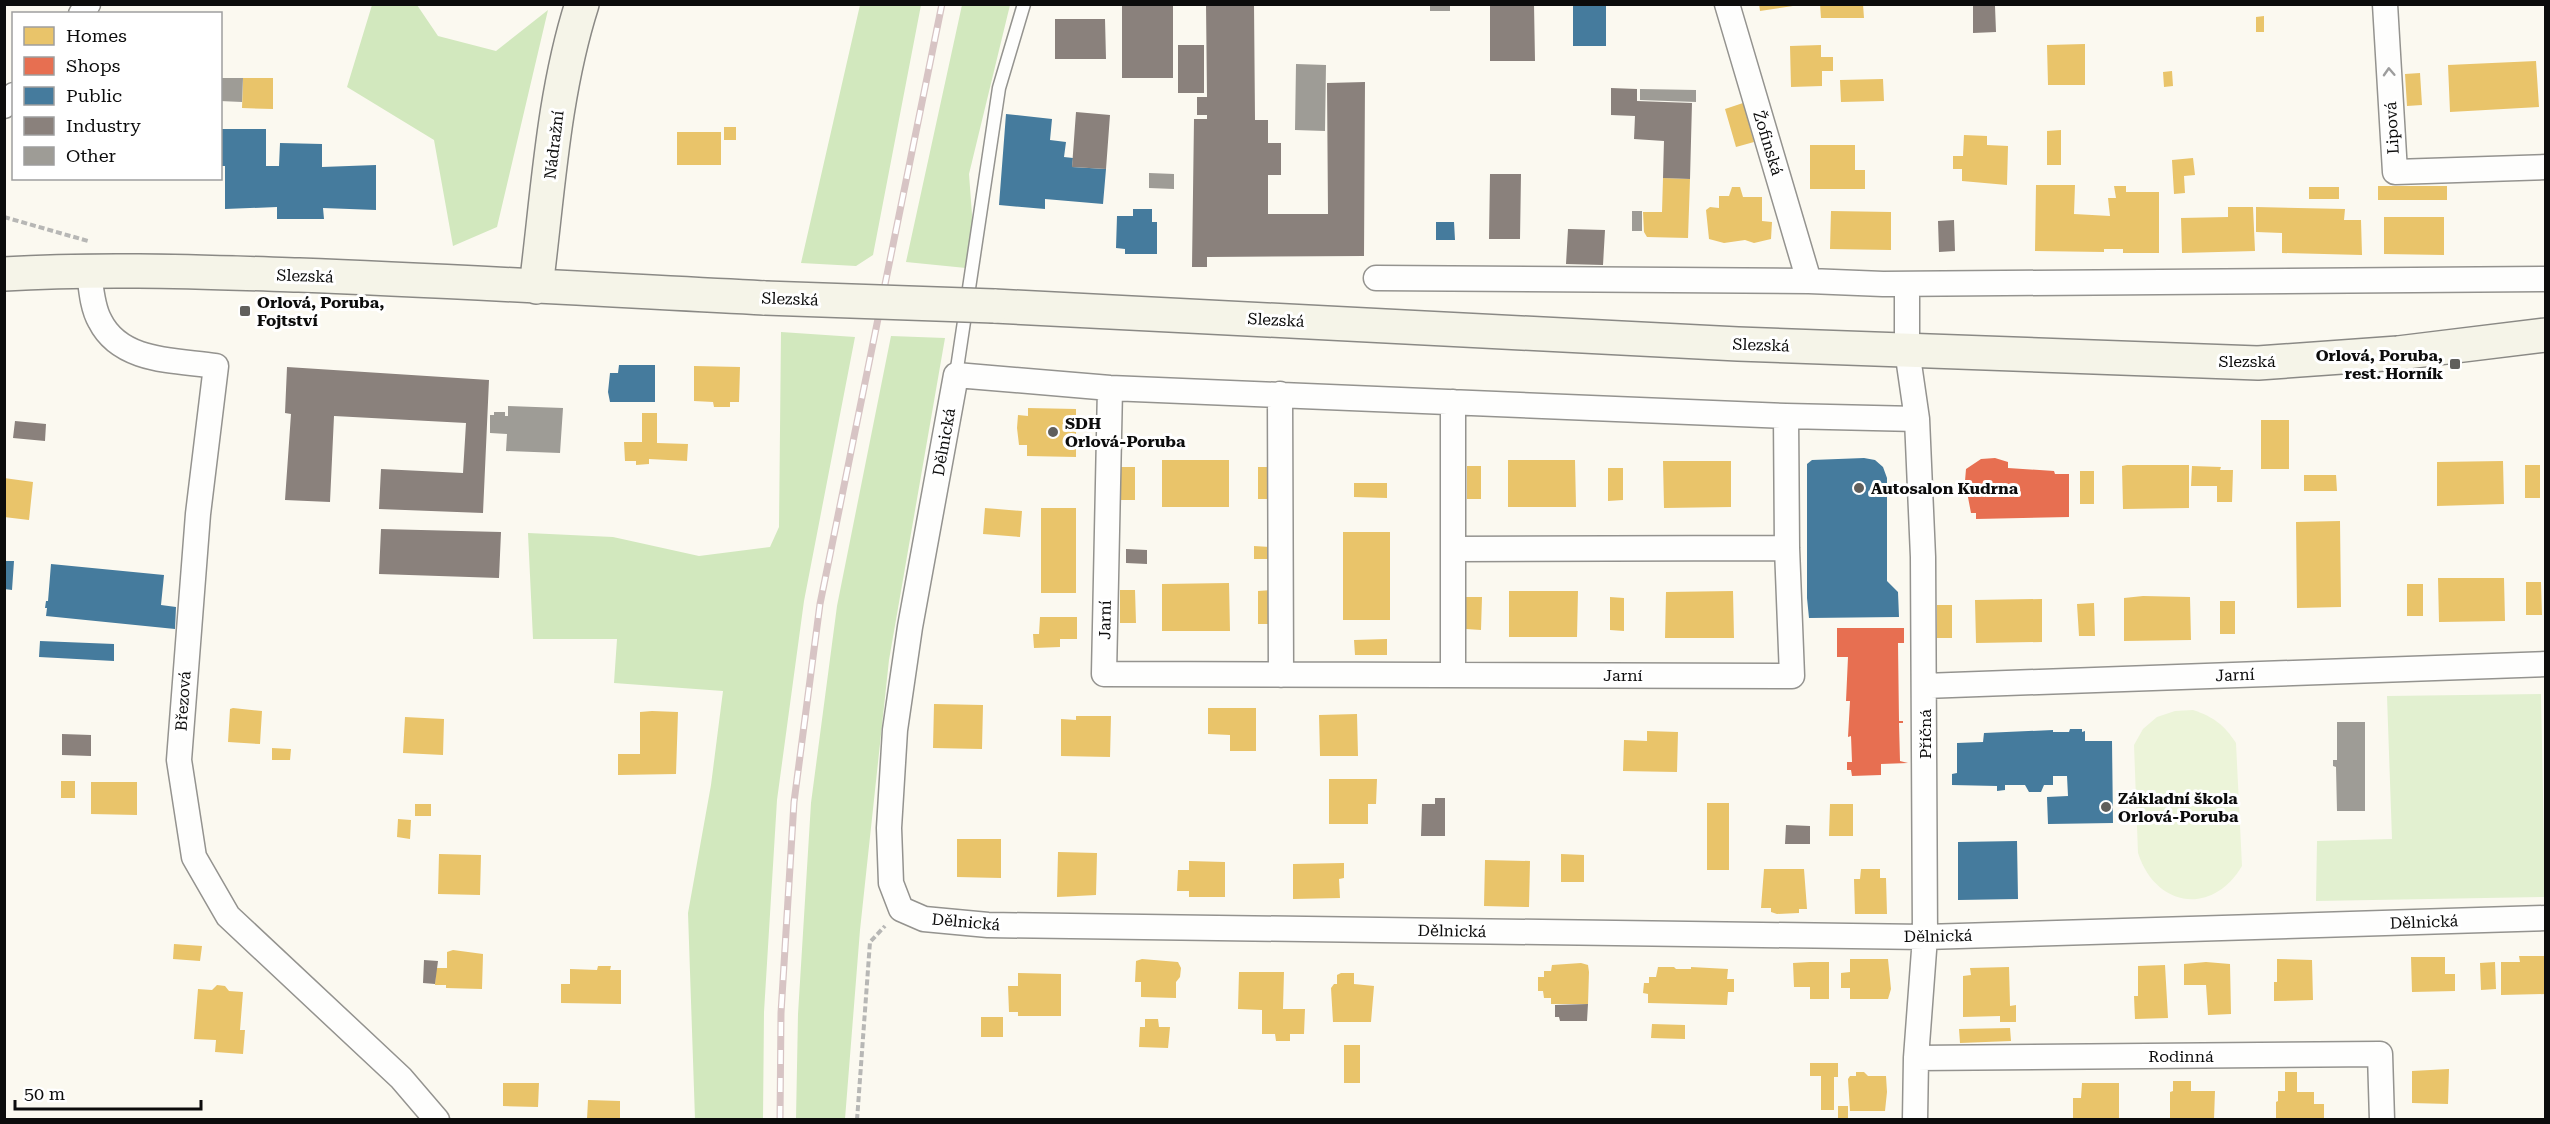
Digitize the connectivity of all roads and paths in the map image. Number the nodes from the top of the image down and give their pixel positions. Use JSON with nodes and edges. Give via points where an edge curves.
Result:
{"nodes":[{"id":1,"x":582,"y":4,"type":"edge"},
{"id":2,"x":1024,"y":4,"type":"edge"},
{"id":3,"x":1727,"y":4,"type":"edge"},
{"id":4,"x":2385,"y":4,"type":"edge"},
{"id":5,"x":2546,"y":168,"type":"edge"},
{"id":6,"x":4,"y":217,"type":"edge"},
{"id":7,"x":89,"y":256,"type":"junction"},
{"id":8,"x":4,"y":274,"type":"edge"},
{"id":9,"x":1376,"y":278,"type":"dead end"},
{"id":10,"x":2546,"y":279,"type":"edge"},
{"id":11,"x":1809,"y":281,"type":"junction"},
{"id":12,"x":1907,"y":284,"type":"junction"},
{"id":13,"x":536,"y":287,"type":"junction"},
{"id":14,"x":2546,"y":335,"type":"edge"},
{"id":15,"x":1907,"y":350,"type":"junction"},
{"id":16,"x":956,"y":375,"type":"junction"},
{"id":17,"x":1110,"y":388,"type":"junction"},
{"id":18,"x":1280,"y":394,"type":"junction"},
{"id":19,"x":1452,"y":402,"type":"junction"},
{"id":20,"x":1786,"y":416,"type":"junction"},
{"id":21,"x":1917,"y":419,"type":"junction"},
{"id":22,"x":1787,"y":548,"type":"junction"},
{"id":23,"x":1454,"y":549,"type":"junction"},
{"id":24,"x":2546,"y":664,"type":"edge"},
{"id":25,"x":1281,"y":675,"type":"junction"},
{"id":26,"x":1453,"y":675,"type":"junction"},
{"id":27,"x":1924,"y":686,"type":"junction"},
{"id":28,"x":901,"y":909,"type":"junction"},
{"id":29,"x":2546,"y":918,"type":"edge"},
{"id":30,"x":1925,"y":937,"type":"junction"},
{"id":31,"x":1916,"y":1058,"type":"junction"},
{"id":32,"x":437,"y":1119,"type":"edge"},
{"id":33,"x":857,"y":1119,"type":"edge"},
{"id":34,"x":1915,"y":1119,"type":"edge"},
{"id":35,"x":2382,"y":1119,"type":"edge"}],
"edges":[{"from":1,"to":13,"type":"street","name":"Nádražní","via":[[562,86]]},
{"from":2,"to":16,"type":"lane","via":[[999,88]]},
{"from":3,"to":11,"type":"street","name":"Žofinská"},
{"from":5,"to":4,"type":"street","name":"Lipová","one_way":true,"via":[[2395,172]]},
{"from":6,"to":7,"type":"path"},
{"from":7,"to":8,"type":"street","name":"Slezská"},
{"from":7,"to":13,"type":"street","name":"Slezská","via":[[236,273]]},
{"from":7,"to":32,"type":"street","name":"Březová","via":[[100,321],[117,343],[144,356],[216,366],[198,514],[179,759],[194,857],[228,916],[401,1078]]},
{"from":9,"to":11,"type":"street"},
{"from":10,"to":12,"type":"street"},
{"from":11,"to":12,"type":"street"},
{"from":12,"to":15,"type":"street","name":"Příčná"},
{"from":13,"to":15,"type":"street","name":"Slezská","bridge":true},
{"from":14,"to":15,"type":"street","name":"Slezská","via":[[2398,353],[2258,363]]},
{"from":15,"to":21,"type":"street","name":"Příčná"},
{"from":16,"to":17,"type":"street"},
{"from":16,"to":28,"type":"street","name":"Dělnická","via":[[895,730],[889,828],[891,883]]},
{"from":17,"to":18,"type":"street"},
{"from":17,"to":25,"type":"street","name":"Jarní","via":[[1104,674]]},
{"from":18,"to":19,"type":"street"},
{"from":18,"to":25,"type":"street"},
{"from":19,"to":20,"type":"street"},
{"from":19,"to":23,"type":"street"},
{"from":20,"to":21,"type":"street"},
{"from":20,"to":22,"type":"street"},
{"from":21,"to":27,"type":"street","name":"Příčná"},
{"from":22,"to":23,"type":"street"},
{"from":22,"to":26,"type":"street","name":"Jarní","via":[[1792,676]]},
{"from":23,"to":26,"type":"street"},
{"from":24,"to":27,"type":"street","name":"Jarní"},
{"from":25,"to":26,"type":"street","name":"Jarní"},
{"from":27,"to":30,"type":"street","name":"Příčná"},
{"from":28,"to":30,"type":"street","name":"Dělnická","via":[[924,918],[988,925]]},
{"from":28,"to":33,"type":"path","via":[[870,942]]},
{"from":29,"to":30,"type":"street","name":"Dělnická"},
{"from":30,"to":31,"type":"street","name":"Příčná"},
{"from":31,"to":34,"type":"street","name":"Příčná"},
{"from":31,"to":35,"type":"street","name":"Rodinná","via":[[2380,1054]]}]}
